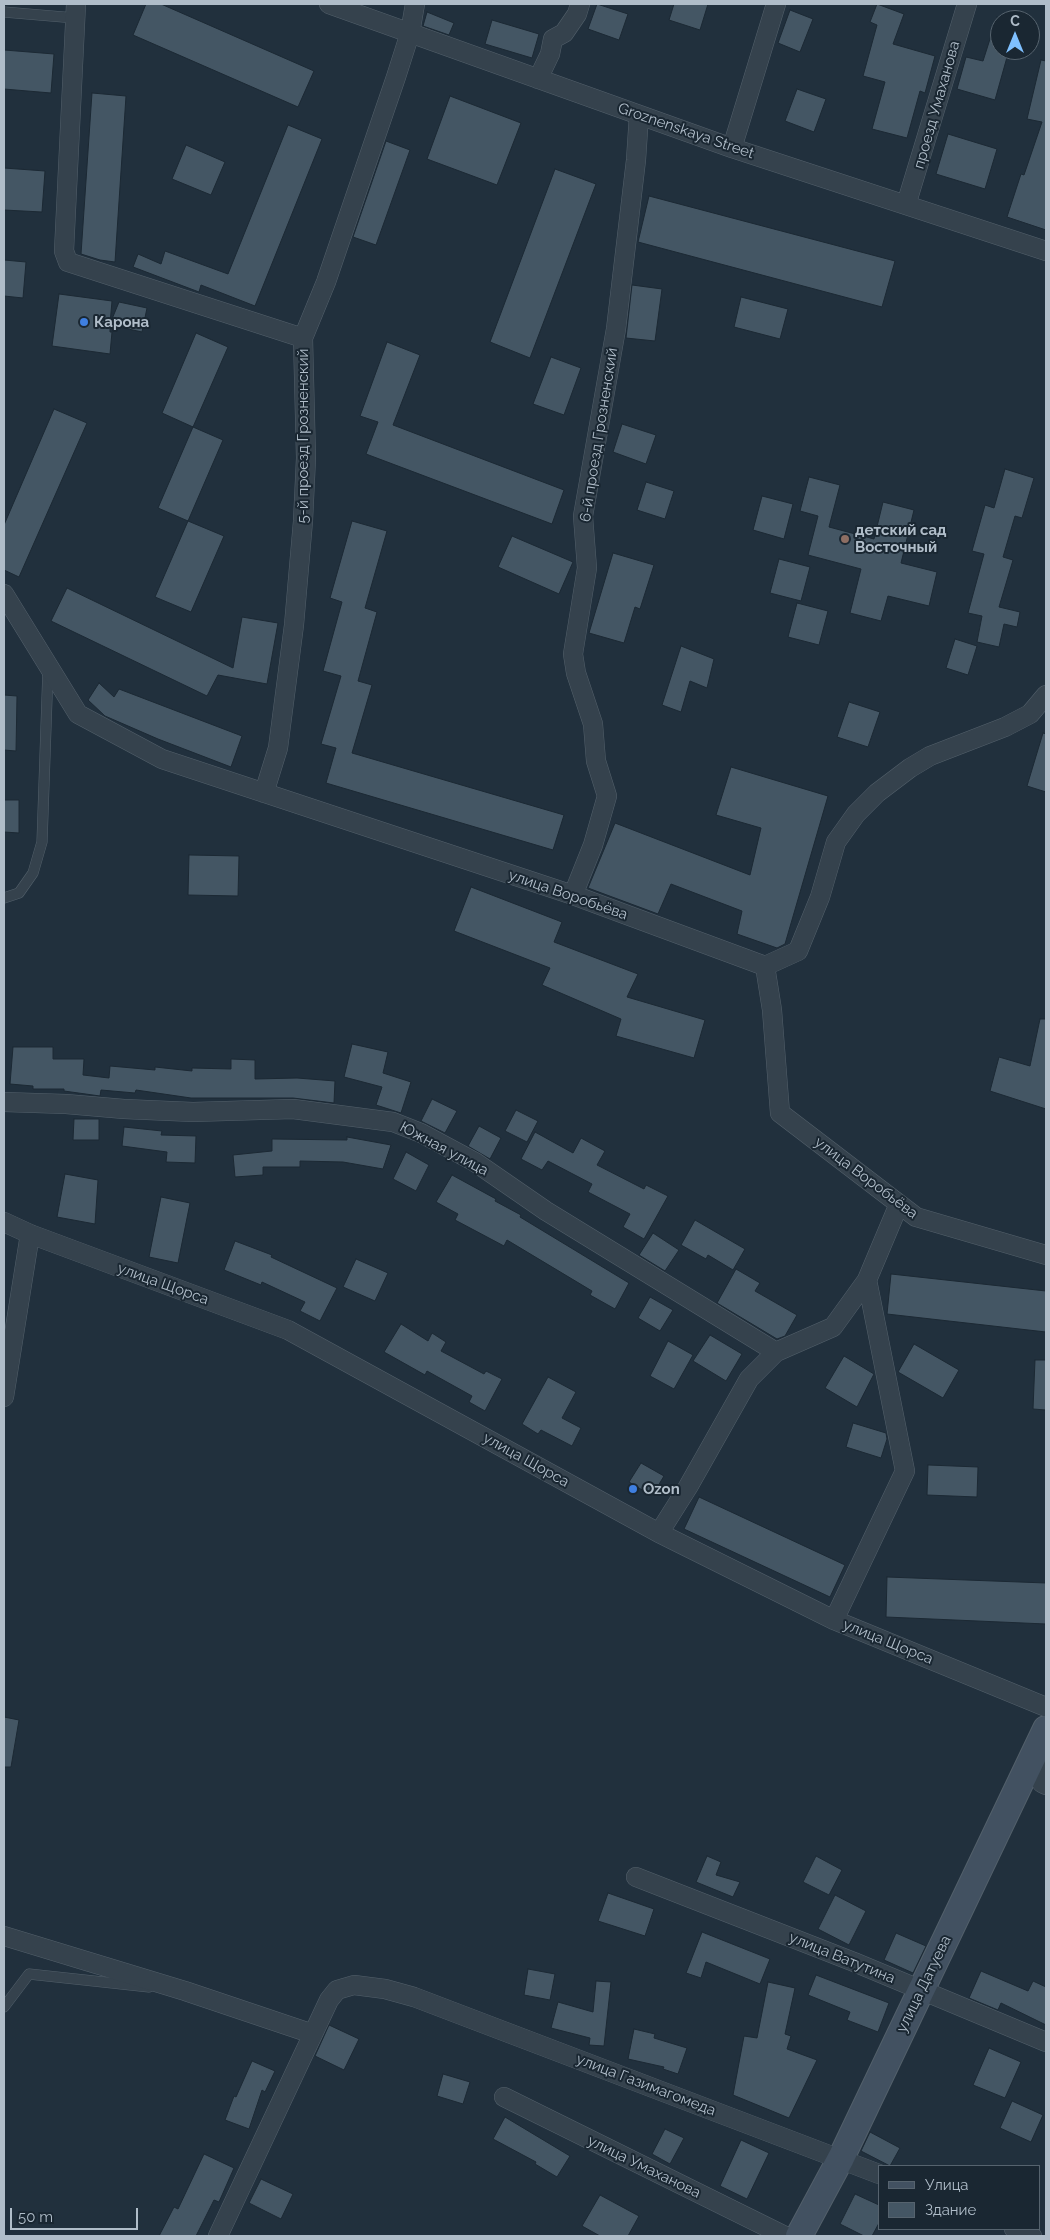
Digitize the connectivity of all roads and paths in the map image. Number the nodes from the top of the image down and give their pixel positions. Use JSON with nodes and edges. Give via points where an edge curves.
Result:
{"nodes":[{"id":1,"x":329,"y":4,"type":"edge"},
{"id":2,"x":415,"y":4,"type":"edge"},
{"id":3,"x":580,"y":4,"type":"edge"},
{"id":4,"x":776,"y":4,"type":"edge"},
{"id":5,"x":967,"y":4,"type":"edge"},
{"id":6,"x":76,"y":11,"type":"edge"},
{"id":7,"x":4,"y":12,"type":"edge"},
{"id":8,"x":410,"y":33,"type":"junction"},
{"id":9,"x":538,"y":78,"type":"junction"},
{"id":10,"x":639,"y":115,"type":"junction"},
{"id":11,"x":732,"y":148,"type":"junction"},
{"id":12,"x":906,"y":205,"type":"junction"},
{"id":13,"x":1046,"y":251,"type":"edge"},
{"id":14,"x":303,"y":338,"type":"junction"},
{"id":15,"x":4,"y":594,"type":"edge"},
{"id":16,"x":48,"y":665,"type":"junction"},
{"id":17,"x":1046,"y":695,"type":"edge"},
{"id":18,"x":264,"y":793,"type":"junction"},
{"id":19,"x":573,"y":896,"type":"junction"},
{"id":20,"x":4,"y":898,"type":"edge"},
{"id":21,"x":765,"y":966,"type":"junction"},
{"id":22,"x":4,"y":1102,"type":"edge"},
{"id":23,"x":899,"y":1204,"type":"junction"},
{"id":24,"x":4,"y":1222,"type":"edge"},
{"id":25,"x":30,"y":1234,"type":"junction"},
{"id":26,"x":1046,"y":1255,"type":"edge"},
{"id":27,"x":867,"y":1280,"type":"junction"},
{"id":28,"x":776,"y":1352,"type":"junction"},
{"id":29,"x":4,"y":1397,"type":"edge"},
{"id":30,"x":659,"y":1533,"type":"junction"},
{"id":31,"x":834,"y":1620,"type":"junction"},
{"id":32,"x":1046,"y":1707,"type":"edge"},
{"id":33,"x":1046,"y":1729,"type":"edge"},
{"id":34,"x":1046,"y":1759,"type":"edge"},
{"id":35,"x":1046,"y":1785,"type":"edge"},
{"id":36,"x":636,"y":1877,"type":"dead end"},
{"id":37,"x":4,"y":1936,"type":"edge"},
{"id":38,"x":921,"y":1990,"type":"junction"},
{"id":39,"x":186,"y":1991,"type":"junction"},
{"id":40,"x":4,"y":2007,"type":"edge"},
{"id":41,"x":313,"y":2034,"type":"junction"},
{"id":42,"x":1046,"y":2042,"type":"edge"},
{"id":43,"x":504,"y":2097,"type":"dead end"},
{"id":44,"x":841,"y":2158,"type":"junction"},
{"id":45,"x":878,"y":2174,"type":"edge"},
{"id":46,"x":1017,"y":2230,"type":"edge"},
{"id":47,"x":218,"y":2236,"type":"edge"},
{"id":48,"x":785,"y":2236,"type":"edge"},
{"id":49,"x":799,"y":2236,"type":"edge"},
{"id":50,"x":1032,"y":2236,"type":"edge"}],
"edges":[{"from":1,"to":8,"type":"street","name":"Groznenskaya Street"},
{"from":2,"to":8,"type":"street","name":"5-й проезд Грозненский"},
{"from":3,"to":9,"type":"street","via":[[564,33],[553,38],[550,54]]},
{"from":4,"to":11,"type":"street"},
{"from":5,"to":12,"type":"street","name":"проезд Умаханова"},
{"from":6,"to":7,"type":"lane"},
{"from":6,"to":14,"type":"street","via":[[64,251],[68,262]]},
{"from":8,"to":9,"type":"street","name":"Groznenskaya Street"},
{"from":8,"to":14,"type":"street","name":"5-й проезд Грозненский","via":[[326,282]]},
{"from":9,"to":10,"type":"street","name":"Groznenskaya Street"},
{"from":10,"to":11,"type":"street","name":"Groznenskaya Street"},
{"from":10,"to":19,"type":"street","name":"6-й проезд Грозненский","via":[[616,329],[583,516],[587,568],[573,654],[593,724],[596,761],[607,796],[593,845]]},
{"from":11,"to":12,"type":"street","name":"Groznenskaya Street"},
{"from":12,"to":13,"type":"street","name":"Groznenskaya Street"},
{"from":14,"to":18,"type":"street","name":"5-й проезд Грозненский","via":[[304,521],[278,748]]},
{"from":15,"to":16,"type":"street","name":"улица Воробьёва"},
{"from":16,"to":18,"type":"street","name":"улица Воробьёва","via":[[78,714],[162,759]]},
{"from":16,"to":20,"type":"lane","via":[[42,842],[33,873],[19,893]]},
{"from":17,"to":21,"type":"street","via":[[1030,714],[930,756],[877,793],[856,814],[836,842],[820,897],[798,951]]},
{"from":18,"to":19,"type":"street","name":"улица Воробьёва"},
{"from":19,"to":21,"type":"street","name":"улица Воробьёва"},
{"from":21,"to":23,"type":"street","name":"улица Воробьёва","via":[[780,1113]]},
{"from":22,"to":28,"type":"street","name":"Южная улица","via":[[193,1112],[293,1109],[393,1122],[475,1162],[546,1211]]},
{"from":23,"to":26,"type":"street","name":"улица Воробьёва","via":[[916,1218]]},
{"from":23,"to":27,"type":"street"},
{"from":24,"to":25,"type":"street","name":"улица Щорса"},
{"from":25,"to":29,"type":"street"},
{"from":25,"to":30,"type":"street","name":"улица Щорса","via":[[288,1330]]},
{"from":27,"to":28,"type":"street","via":[[833,1327]]},
{"from":27,"to":31,"type":"street","via":[[905,1471]]},
{"from":28,"to":30,"type":"street","via":[[748,1379],[688,1488]]},
{"from":30,"to":31,"type":"street","name":"улица Щорса"},
{"from":31,"to":32,"type":"street","name":"улица Щорса"},
{"from":33,"to":38,"type":"street","name":"улица Датуева"},
{"from":34,"to":35,"type":"street","via":[[1042,1783]]},
{"from":36,"to":38,"type":"street","name":"улица Ватутина"},
{"from":37,"to":39,"type":"street"},
{"from":38,"to":42,"type":"street","name":"улица Ватутина"},
{"from":38,"to":44,"type":"street","name":"улица Датуева"},
{"from":39,"to":40,"type":"lane","via":[[29,1974]]},
{"from":39,"to":41,"type":"street"},
{"from":41,"to":44,"type":"street","name":"улица Газимагомеда","via":[[329,2000],[338,1990],[344,1986],[366,1985],[414,1997]]},
{"from":41,"to":47,"type":"street","name":"улица Газимагомеда"},
{"from":43,"to":48,"type":"street","name":"улица Умаханова"},
{"from":44,"to":45,"type":"street","name":"улица Газимагомеда"},
{"from":44,"to":49,"type":"street","name":"улица Датуева"},
{"from":46,"to":50,"type":"street"}]}
